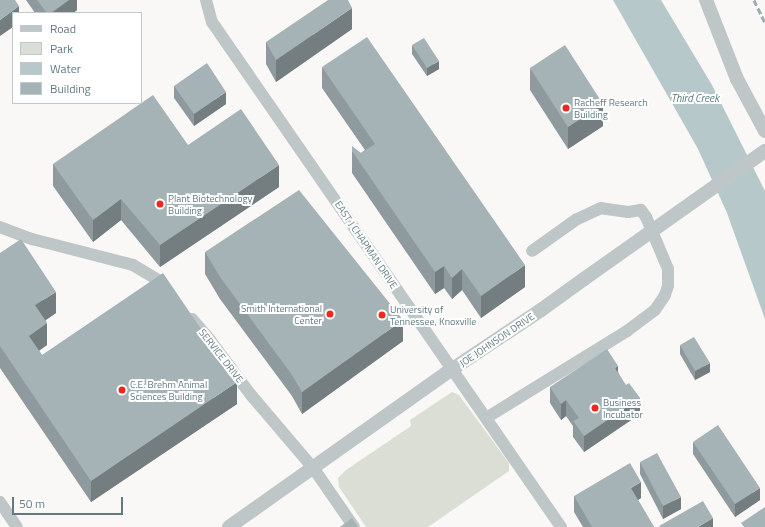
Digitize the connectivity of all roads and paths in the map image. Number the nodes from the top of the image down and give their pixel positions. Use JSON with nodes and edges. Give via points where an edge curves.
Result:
{"nodes":[{"id":1,"x":206,"y":0,"type":"edge"},
{"id":2,"x":706,"y":0,"type":"edge"},
{"id":3,"x":765,"y":131,"type":"edge"},
{"id":4,"x":765,"y":151,"type":"edge"},
{"id":5,"x":0,"y":227,"type":"edge"},
{"id":6,"x":532,"y":251,"type":"dead end"},
{"id":7,"x":174,"y":298,"type":"edge"},
{"id":8,"x":184,"y":310,"type":"edge"},
{"id":9,"x":451,"y":370,"type":"junction"},
{"id":10,"x":486,"y":418,"type":"junction"},
{"id":11,"x":314,"y":469,"type":"junction"},
{"id":12,"x":0,"y":502,"type":"edge"},
{"id":13,"x":17,"y":527,"type":"edge"},
{"id":14,"x":229,"y":527,"type":"edge"},
{"id":15,"x":354,"y":527,"type":"edge"},
{"id":16,"x":561,"y":527,"type":"edge"}],
"edges":[{"from":1,"to":9,"type":"street","name":"EAST J CHAPMAN DRIVE","via":[[212,22]]},
{"from":2,"to":3,"type":"street","via":[[737,79]]},
{"from":4,"to":9,"type":"street","name":"JOE JOHNSON DRIVE","bridge":true,"via":[[535,314]]},
{"from":5,"to":7,"type":"street","via":[[32,239],[133,265],[158,280]]},
{"from":6,"to":10,"type":"street","via":[[577,219],[601,208],[628,212],[641,210],[668,269],[668,286],[655,310],[627,331]]},
{"from":8,"to":11,"type":"street","name":"SERVICE DRIVE"},
{"from":9,"to":10,"type":"street","name":"EAST J CHAPMAN DRIVE"},
{"from":9,"to":11,"type":"street","name":"JOE JOHNSON DRIVE"},
{"from":10,"to":16,"type":"street","name":"EAST J CHAPMAN DRIVE"},
{"from":11,"to":14,"type":"street","name":"JOE JOHNSON DRIVE"},
{"from":11,"to":15,"type":"street","name":"SERVICE DRIVE"},
{"from":12,"to":13,"type":"street"}]}
